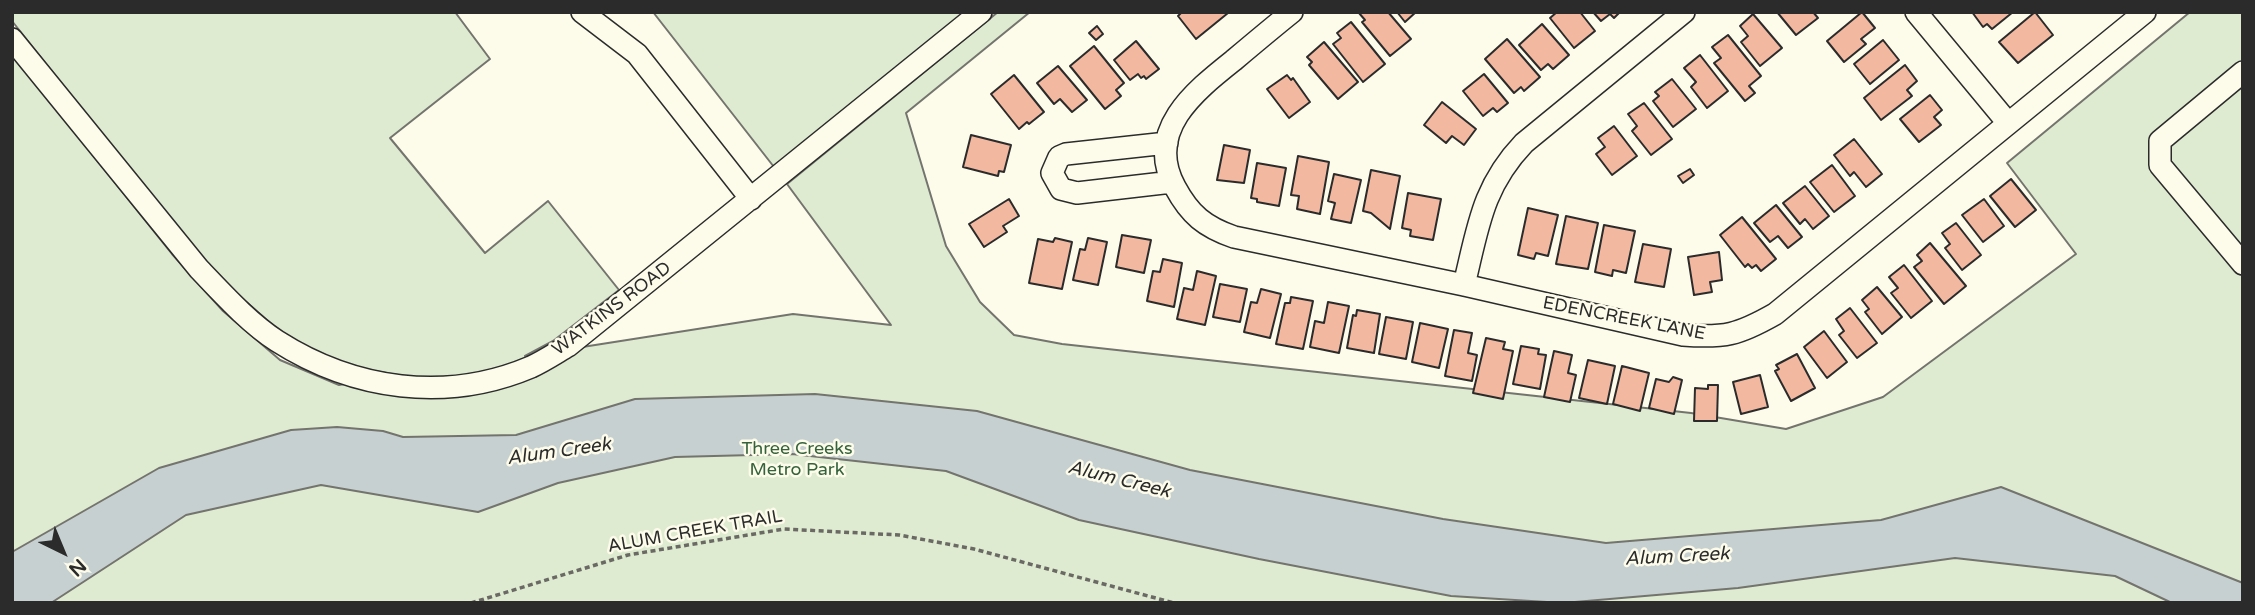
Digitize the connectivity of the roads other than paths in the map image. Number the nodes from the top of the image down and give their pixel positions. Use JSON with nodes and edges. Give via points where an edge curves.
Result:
{"nodes":[{"id":1,"x":582,"y":12,"type":"edge"},
{"id":2,"x":981,"y":12,"type":"edge"},
{"id":3,"x":1684,"y":12,"type":"edge"},
{"id":4,"x":1916,"y":12,"type":"edge"},
{"id":5,"x":2146,"y":12,"type":"edge"},
{"id":6,"x":1287,"y":14,"type":"edge"},
{"id":7,"x":12,"y":39,"type":"edge"},
{"id":8,"x":2243,"y":72,"type":"edge"},
{"id":9,"x":2007,"y":123,"type":"junction"},
{"id":10,"x":1167,"y":150,"type":"junction"},
{"id":11,"x":1172,"y":182,"type":"junction"},
{"id":12,"x":751,"y":199,"type":"junction"},
{"id":13,"x":2243,"y":264,"type":"edge"},
{"id":14,"x":1464,"y":285,"type":"junction"}],
"edges":[{"from":1,"to":12,"type":"street","via":[[636,54]]},
{"from":2,"to":12,"type":"street","name":"WATKINS ROAD"},
{"from":3,"to":14,"type":"street","via":[[1507,160],[1483,205]]},
{"from":4,"to":9,"type":"street"},
{"from":5,"to":9,"type":"street","name":"EDENCREEK LANE"},
{"from":6,"to":10,"type":"street","via":[[1182,106],[1172,123]]},
{"from":7,"to":12,"type":"street","name":"WATKINS ROAD","via":[[224,295],[275,340],[314,362],[376,383],[453,388],[531,366],[568,346]]},
{"from":8,"to":13,"type":"street","via":[[2160,141],[2160,165]]},
{"from":9,"to":14,"type":"street","name":"EDENCREEK LANE","via":[[1775,314],[1742,332],[1714,338],[1683,335]]},
{"from":10,"to":11,"type":"street","name":"EDENCREEK LANE"},
{"from":10,"to":11,"type":"street","via":[[1066,153],[1052,173],[1061,189],[1077,193]]},
{"from":11,"to":14,"type":"street","name":"EDENCREEK LANE","via":[[1194,214],[1213,230]]}]}
